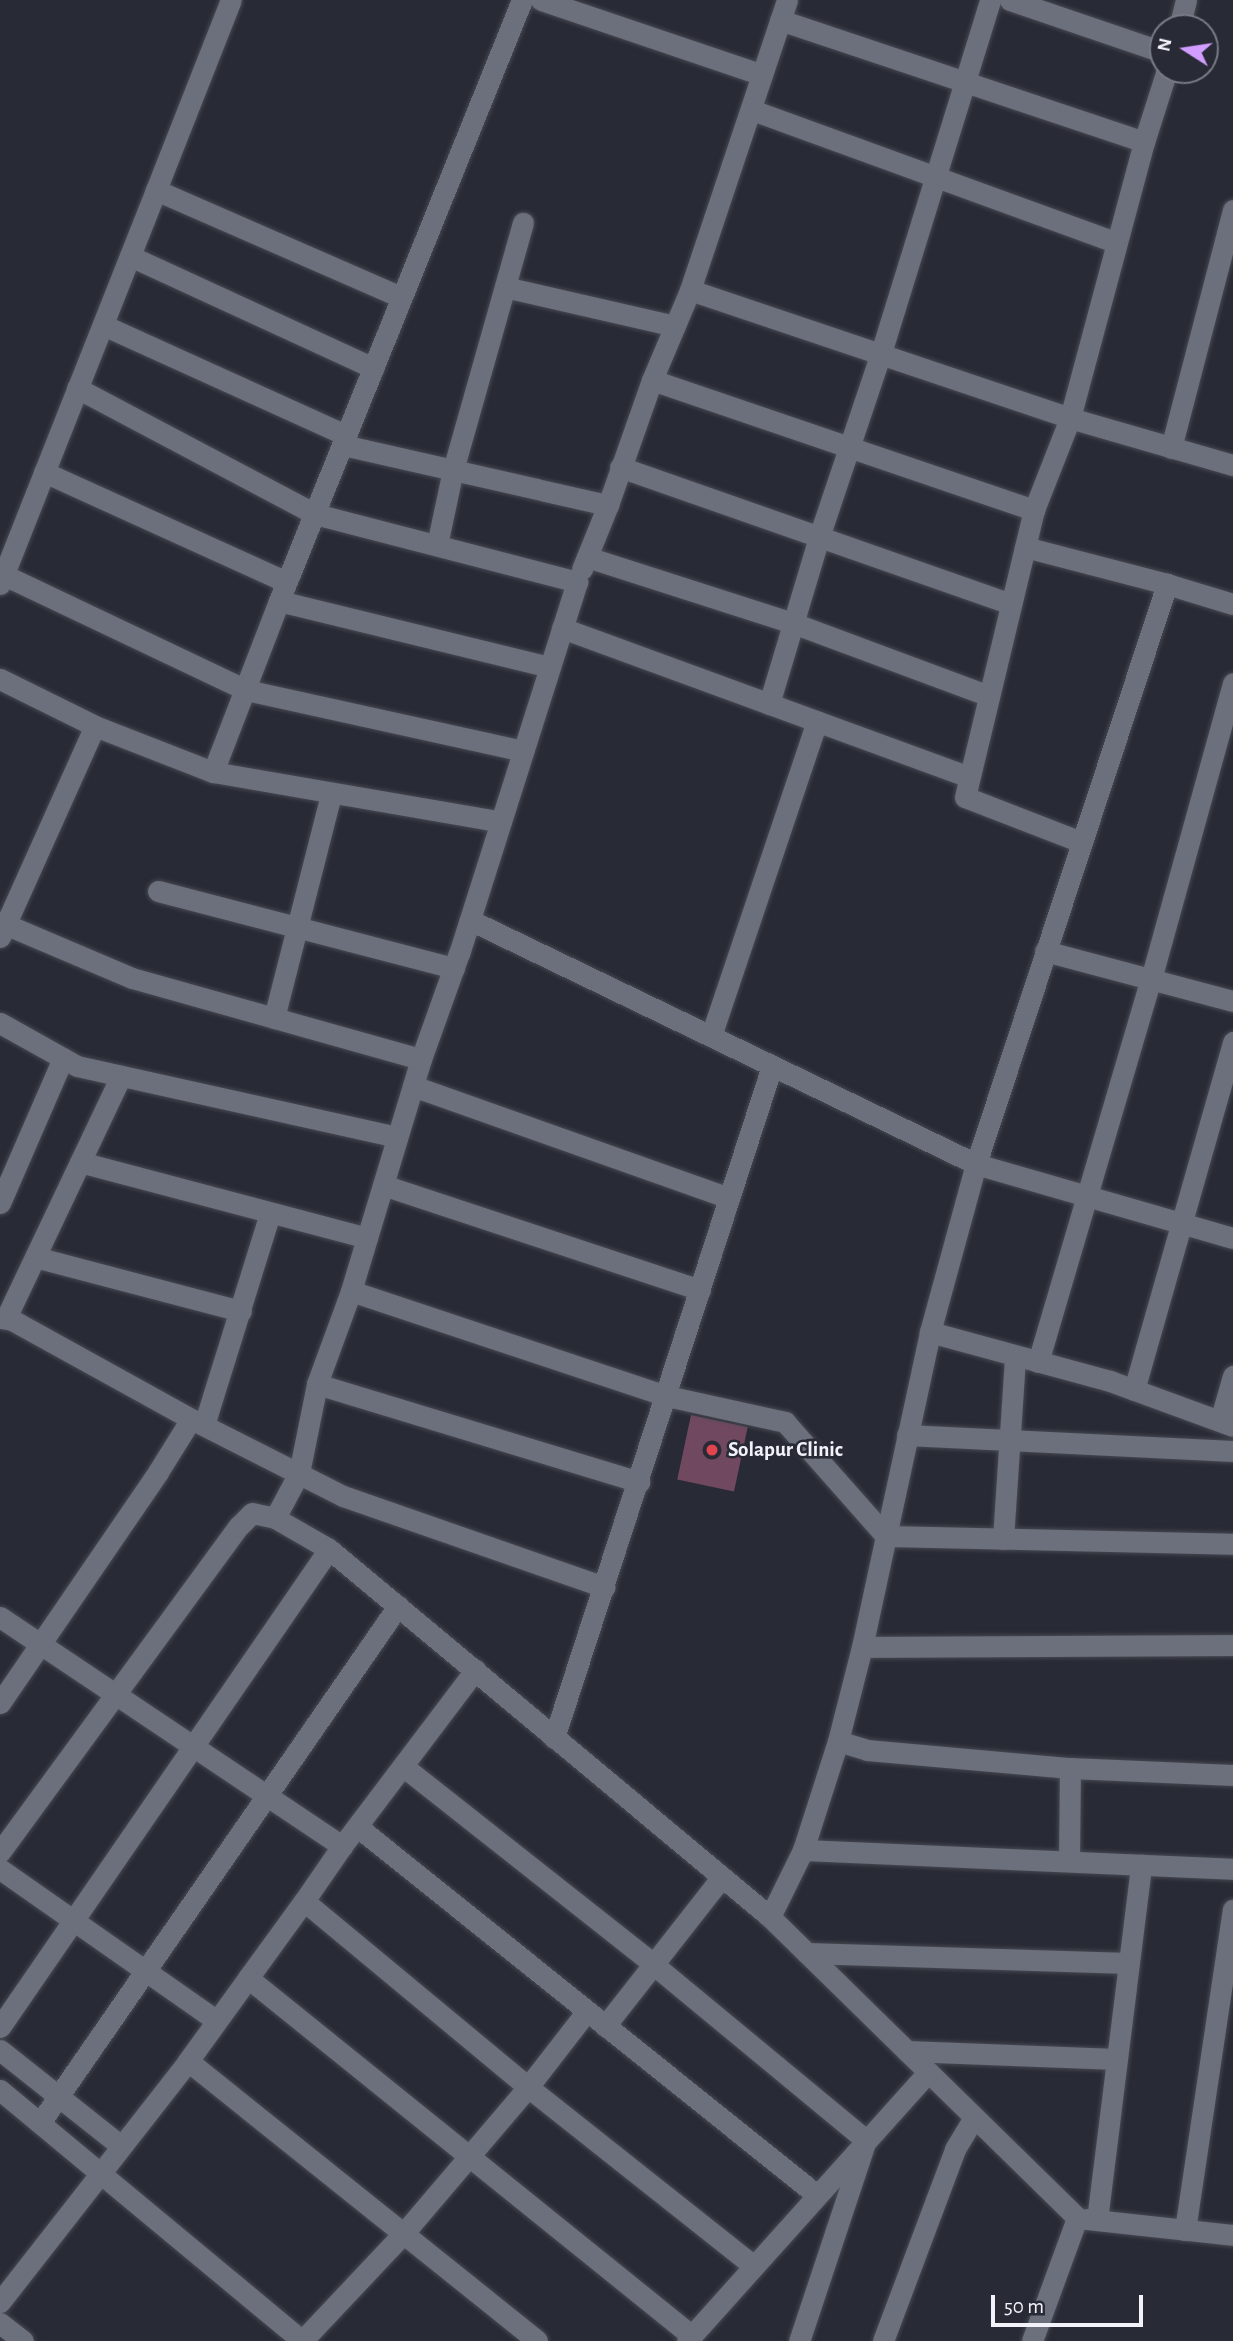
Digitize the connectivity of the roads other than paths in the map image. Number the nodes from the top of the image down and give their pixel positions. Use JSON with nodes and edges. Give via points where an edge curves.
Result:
{"nodes":[{"id":1,"x":231,"y":0,"type":"edge"},
{"id":2,"x":522,"y":0,"type":"edge"},
{"id":3,"x":541,"y":0,"type":"edge"},
{"id":4,"x":990,"y":0,"type":"edge"},
{"id":5,"x":1010,"y":0,"type":"edge"},
{"id":6,"x":783,"y":10,"type":"edge"},
{"id":7,"x":1149,"y":47,"type":"edge"},
{"id":8,"x":762,"y":75,"type":"junction"},
{"id":9,"x":964,"y":84,"type":"junction"},
{"id":10,"x":1163,"y":84,"type":"edge"},
{"id":11,"x":752,"y":110,"type":"junction"},
{"id":12,"x":1144,"y":142,"type":"junction"},
{"id":13,"x":935,"y":176,"type":"junction"},
{"id":14,"x":156,"y":190,"type":"junction"},
{"id":15,"x":1233,"y":210,"type":"edge"},
{"id":16,"x":523,"y":223,"type":"dead end"},
{"id":17,"x":1117,"y":243,"type":"junction"},
{"id":18,"x":130,"y":256,"type":"junction"},
{"id":19,"x":505,"y":287,"type":"junction"},
{"id":20,"x":690,"y":289,"type":"junction"},
{"id":21,"x":401,"y":297,"type":"junction"},
{"id":22,"x":103,"y":325,"type":"junction"},
{"id":23,"x":675,"y":326,"type":"junction"},
{"id":24,"x":880,"y":356,"type":"junction"},
{"id":25,"x":373,"y":368,"type":"junction"},
{"id":26,"x":652,"y":380,"type":"junction"},
{"id":27,"x":78,"y":388,"type":"junction"},
{"id":28,"x":1070,"y":418,"type":"junction"},
{"id":29,"x":344,"y":440,"type":"junction"},
{"id":30,"x":1171,"y":448,"type":"junction"},
{"id":31,"x":848,"y":450,"type":"junction"},
{"id":32,"x":1233,"y":465,"type":"edge"},
{"id":33,"x":620,"y":467,"type":"junction"},
{"id":34,"x":453,"y":470,"type":"junction"},
{"id":35,"x":44,"y":472,"type":"junction"},
{"id":36,"x":608,"y":505,"type":"junction"},
{"id":37,"x":1034,"y":510,"type":"junction"},
{"id":38,"x":315,"y":514,"type":"junction"},
{"id":39,"x":819,"y":537,"type":"junction"},
{"id":40,"x":437,"y":545,"type":"junction"},
{"id":41,"x":1025,"y":547,"type":"junction"},
{"id":42,"x":587,"y":557,"type":"junction"},
{"id":43,"x":2,"y":579,"type":"edge"},
{"id":44,"x":577,"y":582,"type":"junction"},
{"id":45,"x":1167,"y":584,"type":"junction"},
{"id":46,"x":283,"y":591,"type":"junction"},
{"id":47,"x":1011,"y":604,"type":"junction"},
{"id":48,"x":1233,"y":604,"type":"edge"},
{"id":49,"x":793,"y":623,"type":"junction"},
{"id":50,"x":562,"y":628,"type":"junction"},
{"id":51,"x":550,"y":667,"type":"junction"},
{"id":52,"x":0,"y":679,"type":"edge"},
{"id":53,"x":1233,"y":683,"type":"edge"},
{"id":54,"x":246,"y":690,"type":"junction"},
{"id":55,"x":989,"y":696,"type":"junction"},
{"id":56,"x":769,"y":704,"type":"junction"},
{"id":57,"x":817,"y":721,"type":"junction"},
{"id":58,"x":95,"y":726,"type":"junction"},
{"id":59,"x":523,"y":751,"type":"junction"},
{"id":60,"x":213,"y":772,"type":"junction"},
{"id":61,"x":969,"y":777,"type":"junction"},
{"id":62,"x":331,"y":794,"type":"junction"},
{"id":63,"x":501,"y":821,"type":"junction"},
{"id":64,"x":1081,"y":842,"type":"junction"},
{"id":65,"x":158,"y":891,"type":"dead end"},
{"id":66,"x":470,"y":920,"type":"junction"},
{"id":67,"x":297,"y":925,"type":"junction"},
{"id":68,"x":2,"y":928,"type":"edge"},
{"id":69,"x":1045,"y":951,"type":"junction"},
{"id":70,"x":454,"y":968,"type":"junction"},
{"id":71,"x":1152,"y":979,"type":"junction"},
{"id":72,"x":1233,"y":1001,"type":"edge"},
{"id":73,"x":274,"y":1018,"type":"junction"},
{"id":74,"x":0,"y":1023,"type":"edge"},
{"id":75,"x":711,"y":1036,"type":"junction"},
{"id":76,"x":1233,"y":1042,"type":"edge"},
{"id":77,"x":63,"y":1058,"type":"junction"},
{"id":78,"x":421,"y":1059,"type":"junction"},
{"id":79,"x":772,"y":1066,"type":"junction"},
{"id":80,"x":121,"y":1076,"type":"junction"},
{"id":81,"x":413,"y":1086,"type":"junction"},
{"id":82,"x":397,"y":1137,"type":"junction"},
{"id":83,"x":80,"y":1162,"type":"junction"},
{"id":84,"x":976,"y":1164,"type":"junction"},
{"id":85,"x":383,"y":1185,"type":"junction"},
{"id":86,"x":1087,"y":1195,"type":"junction"},
{"id":87,"x":729,"y":1198,"type":"junction"},
{"id":88,"x":0,"y":1203,"type":"edge"},
{"id":89,"x":270,"y":1213,"type":"junction"},
{"id":90,"x":1181,"y":1223,"type":"junction"},
{"id":91,"x":367,"y":1238,"type":"junction"},
{"id":92,"x":1233,"y":1238,"type":"edge"},
{"id":93,"x":35,"y":1257,"type":"junction"},
{"id":94,"x":700,"y":1290,"type":"junction"},
{"id":95,"x":351,"y":1291,"type":"junction"},
{"id":96,"x":241,"y":1311,"type":"junction"},
{"id":97,"x":3,"y":1318,"type":"edge"},
{"id":98,"x":930,"y":1332,"type":"junction"},
{"id":99,"x":1015,"y":1356,"type":"junction"},
{"id":100,"x":1038,"y":1362,"type":"junction"},
{"id":101,"x":1233,"y":1376,"type":"edge"},
{"id":102,"x":317,"y":1384,"type":"junction"},
{"id":103,"x":1134,"y":1390,"type":"junction"},
{"id":104,"x":667,"y":1396,"type":"junction"},
{"id":105,"x":197,"y":1422,"type":"junction"},
{"id":106,"x":1227,"y":1423,"type":"edge"},
{"id":107,"x":907,"y":1435,"type":"junction"},
{"id":108,"x":1008,"y":1439,"type":"junction"},
{"id":109,"x":1233,"y":1451,"type":"edge"},
{"id":110,"x":299,"y":1473,"type":"junction"},
{"id":111,"x":639,"y":1482,"type":"junction"},
{"id":112,"x":275,"y":1518,"type":"junction"},
{"id":113,"x":886,"y":1536,"type":"junction"},
{"id":114,"x":1003,"y":1539,"type":"junction"},
{"id":115,"x":1233,"y":1544,"type":"edge"},
{"id":116,"x":329,"y":1549,"type":"junction"},
{"id":117,"x":605,"y":1587,"type":"junction"},
{"id":118,"x":398,"y":1606,"type":"junction"},
{"id":119,"x":0,"y":1617,"type":"edge"},
{"id":120,"x":40,"y":1644,"type":"junction"},
{"id":121,"x":1233,"y":1645,"type":"edge"},
{"id":122,"x":862,"y":1647,"type":"junction"},
{"id":123,"x":475,"y":1670,"type":"junction"},
{"id":124,"x":115,"y":1693,"type":"junction"},
{"id":125,"x":0,"y":1703,"type":"edge"},
{"id":126,"x":554,"y":1738,"type":"junction"},
{"id":127,"x":838,"y":1741,"type":"junction"},
{"id":128,"x":194,"y":1745,"type":"junction"},
{"id":129,"x":404,"y":1767,"type":"junction"},
{"id":130,"x":1070,"y":1768,"type":"junction"},
{"id":131,"x":1233,"y":1775,"type":"edge"},
{"id":132,"x":266,"y":1794,"type":"junction"},
{"id":133,"x":359,"y":1828,"type":"junction"},
{"id":134,"x":342,"y":1846,"type":"junction"},
{"id":135,"x":803,"y":1850,"type":"junction"},
{"id":136,"x":0,"y":1852,"type":"edge"},
{"id":137,"x":1069,"y":1861,"type":"junction"},
{"id":138,"x":1141,"y":1865,"type":"junction"},
{"id":139,"x":0,"y":1869,"type":"edge"},
{"id":140,"x":1233,"y":1869,"type":"edge"},
{"id":141,"x":722,"y":1877,"type":"junction"},
{"id":142,"x":304,"y":1901,"type":"junction"},
{"id":143,"x":1233,"y":1910,"type":"edge"},
{"id":144,"x":770,"y":1917,"type":"junction"},
{"id":145,"x":74,"y":1920,"type":"junction"},
{"id":146,"x":807,"y":1953,"type":"junction"},
{"id":147,"x":1129,"y":1963,"type":"junction"},
{"id":148,"x":653,"y":1964,"type":"junction"},
{"id":149,"x":144,"y":1970,"type":"junction"},
{"id":150,"x":248,"y":1978,"type":"junction"},
{"id":151,"x":587,"y":2011,"type":"junction"},
{"id":152,"x":216,"y":2020,"type":"junction"},
{"id":153,"x":605,"y":2026,"type":"junction"},
{"id":154,"x":0,"y":2027,"type":"edge"},
{"id":155,"x":0,"y":2050,"type":"edge"},
{"id":156,"x":907,"y":2051,"type":"junction"},
{"id":157,"x":1117,"y":2059,"type":"junction"},
{"id":158,"x":188,"y":2061,"type":"junction"},
{"id":159,"x":928,"y":2072,"type":"junction"},
{"id":160,"x":528,"y":2087,"type":"junction"},
{"id":161,"x":0,"y":2090,"type":"edge"},
{"id":162,"x":58,"y":2096,"type":"junction"},
{"id":163,"x":974,"y":2117,"type":"junction"},
{"id":164,"x":40,"y":2123,"type":"junction"},
{"id":165,"x":866,"y":2140,"type":"junction"},
{"id":166,"x":121,"y":2146,"type":"junction"},
{"id":167,"x":467,"y":2156,"type":"junction"},
{"id":168,"x":101,"y":2172,"type":"junction"},
{"id":169,"x":817,"y":2195,"type":"junction"},
{"id":170,"x":1087,"y":2219,"type":"junction"},
{"id":171,"x":1185,"y":2230,"type":"junction"},
{"id":172,"x":403,"y":2234,"type":"junction"},
{"id":173,"x":1233,"y":2235,"type":"edge"},
{"id":174,"x":754,"y":2266,"type":"junction"},
{"id":175,"x":0,"y":2302,"type":"edge"},
{"id":176,"x":0,"y":2323,"type":"edge"},
{"id":177,"x":689,"y":2339,"type":"edge"},
{"id":178,"x":23,"y":2341,"type":"edge"},
{"id":179,"x":302,"y":2341,"type":"edge"},
{"id":180,"x":537,"y":2341,"type":"edge"},
{"id":181,"x":799,"y":2341,"type":"edge"},
{"id":182,"x":883,"y":2341,"type":"edge"},
{"id":183,"x":1032,"y":2341,"type":"edge"}],
"edges":[{"from":1,"to":14,"type":"street"},
{"from":2,"to":21,"type":"street"},
{"from":3,"to":8,"type":"street"},
{"from":4,"to":9,"type":"street"},
{"from":5,"to":7,"type":"street"},
{"from":6,"to":8,"type":"street"},
{"from":6,"to":9,"type":"street"},
{"from":8,"to":11,"type":"street"},
{"from":9,"to":12,"type":"street"},
{"from":9,"to":13,"type":"street"},
{"from":10,"to":12,"type":"street"},
{"from":11,"to":13,"type":"street"},
{"from":11,"to":20,"type":"street"},
{"from":12,"to":17,"type":"street"},
{"from":13,"to":17,"type":"street"},
{"from":13,"to":24,"type":"street"},
{"from":14,"to":18,"type":"street"},
{"from":14,"to":21,"type":"street"},
{"from":15,"to":30,"type":"street"},
{"from":16,"to":19,"type":"street"},
{"from":17,"to":28,"type":"street"},
{"from":18,"to":22,"type":"street"},
{"from":18,"to":25,"type":"street"},
{"from":19,"to":23,"type":"street"},
{"from":19,"to":34,"type":"street"},
{"from":20,"to":23,"type":"street"},
{"from":20,"to":24,"type":"street"},
{"from":21,"to":25,"type":"street"},
{"from":22,"to":27,"type":"street"},
{"from":22,"to":29,"type":"street"},
{"from":23,"to":26,"type":"street"},
{"from":24,"to":28,"type":"street"},
{"from":24,"to":31,"type":"street"},
{"from":25,"to":29,"type":"street"},
{"from":26,"to":31,"type":"street"},
{"from":26,"to":33,"type":"street"},
{"from":27,"to":35,"type":"street"},
{"from":27,"to":38,"type":"street"},
{"from":28,"to":30,"type":"street"},
{"from":28,"to":37,"type":"street"},
{"from":29,"to":34,"type":"street"},
{"from":29,"to":38,"type":"street"},
{"from":30,"to":32,"type":"street"},
{"from":31,"to":37,"type":"street"},
{"from":31,"to":39,"type":"street"},
{"from":33,"to":36,"type":"street"},
{"from":33,"to":39,"type":"street"},
{"from":34,"to":36,"type":"street"},
{"from":34,"to":40,"type":"street"},
{"from":35,"to":43,"type":"street"},
{"from":35,"to":46,"type":"street"},
{"from":36,"to":42,"type":"street"},
{"from":37,"to":41,"type":"street"},
{"from":38,"to":40,"type":"street"},
{"from":38,"to":46,"type":"street"},
{"from":39,"to":47,"type":"street"},
{"from":39,"to":49,"type":"street"},
{"from":40,"to":44,"type":"street"},
{"from":41,"to":45,"type":"street"},
{"from":41,"to":47,"type":"street"},
{"from":42,"to":44,"type":"street"},
{"from":42,"to":49,"type":"street"},
{"from":43,"to":54,"type":"street"},
{"from":44,"to":50,"type":"street"},
{"from":45,"to":48,"type":"street"},
{"from":45,"to":64,"type":"street"},
{"from":46,"to":51,"type":"street"},
{"from":46,"to":54,"type":"street"},
{"from":47,"to":55,"type":"street"},
{"from":49,"to":55,"type":"street"},
{"from":49,"to":56,"type":"street"},
{"from":50,"to":51,"type":"street"},
{"from":50,"to":56,"type":"street"},
{"from":51,"to":59,"type":"street"},
{"from":52,"to":58,"type":"street"},
{"from":53,"to":71,"type":"street"},
{"from":54,"to":59,"type":"street"},
{"from":54,"to":60,"type":"street"},
{"from":55,"to":61,"type":"street"},
{"from":56,"to":57,"type":"street"},
{"from":57,"to":61,"type":"street"},
{"from":57,"to":75,"type":"street"},
{"from":58,"to":60,"type":"street"},
{"from":58,"to":68,"type":"street"},
{"from":59,"to":63,"type":"street"},
{"from":60,"to":62,"type":"street"},
{"from":61,"to":64,"type":"street","via":[[965,797]]},
{"from":62,"to":63,"type":"street"},
{"from":62,"to":67,"type":"street"},
{"from":63,"to":66,"type":"street"},
{"from":64,"to":69,"type":"street"},
{"from":65,"to":67,"type":"street"},
{"from":66,"to":70,"type":"street"},
{"from":66,"to":75,"type":"street"},
{"from":67,"to":70,"type":"street"},
{"from":67,"to":73,"type":"street"},
{"from":68,"to":73,"type":"street","via":[[132,978]]},
{"from":69,"to":71,"type":"street"},
{"from":69,"to":84,"type":"street"},
{"from":70,"to":78,"type":"street"},
{"from":71,"to":72,"type":"street"},
{"from":71,"to":86,"type":"street"},
{"from":73,"to":78,"type":"street"},
{"from":74,"to":77,"type":"street"},
{"from":75,"to":79,"type":"street"},
{"from":76,"to":90,"type":"street"},
{"from":77,"to":80,"type":"street","via":[[76,1066]]},
{"from":77,"to":88,"type":"street"},
{"from":78,"to":81,"type":"street"},
{"from":79,"to":84,"type":"street"},
{"from":79,"to":87,"type":"street"},
{"from":80,"to":82,"type":"street"},
{"from":80,"to":83,"type":"street"},
{"from":81,"to":82,"type":"street"},
{"from":81,"to":87,"type":"street"},
{"from":82,"to":85,"type":"street"},
{"from":83,"to":89,"type":"street"},
{"from":83,"to":93,"type":"street"},
{"from":84,"to":86,"type":"street"},
{"from":84,"to":98,"type":"street"},
{"from":85,"to":91,"type":"street"},
{"from":85,"to":94,"type":"street"},
{"from":86,"to":90,"type":"street"},
{"from":86,"to":100,"type":"street"},
{"from":87,"to":94,"type":"street"},
{"from":89,"to":91,"type":"street"},
{"from":89,"to":96,"type":"street"},
{"from":90,"to":92,"type":"street"},
{"from":90,"to":103,"type":"street"},
{"from":91,"to":95,"type":"street"},
{"from":93,"to":96,"type":"street"},
{"from":93,"to":97,"type":"street"},
{"from":94,"to":104,"type":"street"},
{"from":95,"to":102,"type":"street"},
{"from":95,"to":104,"type":"street"},
{"from":96,"to":105,"type":"street"},
{"from":97,"to":105,"type":"street"},
{"from":98,"to":99,"type":"street"},
{"from":98,"to":107,"type":"street"},
{"from":99,"to":100,"type":"street"},
{"from":99,"to":108,"type":"street"},
{"from":100,"to":103,"type":"street"},
{"from":101,"to":106,"type":"street"},
{"from":102,"to":110,"type":"street"},
{"from":102,"to":111,"type":"street"},
{"from":103,"to":106,"type":"street"},
{"from":104,"to":111,"type":"street"},
{"from":104,"to":113,"type":"street","via":[[785,1422]]},
{"from":105,"to":110,"type":"street"},
{"from":105,"to":120,"type":"street"},
{"from":107,"to":108,"type":"street"},
{"from":107,"to":113,"type":"street"},
{"from":108,"to":109,"type":"street"},
{"from":108,"to":114,"type":"street"},
{"from":110,"to":112,"type":"street"},
{"from":110,"to":117,"type":"street","via":[[375,1509]]},
{"from":111,"to":117,"type":"street"},
{"from":112,"to":116,"type":"street"},
{"from":112,"to":124,"type":"street","via":[[252,1513],[239,1526]]},
{"from":113,"to":114,"type":"street"},
{"from":113,"to":122,"type":"street"},
{"from":114,"to":115,"type":"street"},
{"from":116,"to":118,"type":"street"},
{"from":116,"to":128,"type":"street"},
{"from":117,"to":126,"type":"street"},
{"from":118,"to":123,"type":"street"},
{"from":118,"to":132,"type":"street"},
{"from":119,"to":120,"type":"street"},
{"from":120,"to":124,"type":"street"},
{"from":120,"to":125,"type":"street"},
{"from":121,"to":122,"type":"street"},
{"from":122,"to":127,"type":"street"},
{"from":123,"to":126,"type":"street"},
{"from":123,"to":129,"type":"street"},
{"from":124,"to":128,"type":"street"},
{"from":124,"to":136,"type":"street"},
{"from":126,"to":141,"type":"street"},
{"from":127,"to":130,"type":"street","via":[[867,1750]]},
{"from":127,"to":135,"type":"street"},
{"from":128,"to":132,"type":"street"},
{"from":128,"to":145,"type":"street"},
{"from":129,"to":133,"type":"street"},
{"from":129,"to":148,"type":"street"},
{"from":130,"to":131,"type":"street"},
{"from":130,"to":137,"type":"street"},
{"from":132,"to":134,"type":"street"},
{"from":132,"to":149,"type":"street"},
{"from":133,"to":134,"type":"street"},
{"from":133,"to":151,"type":"street"},
{"from":134,"to":142,"type":"street"},
{"from":135,"to":137,"type":"street"},
{"from":135,"to":144,"type":"street"},
{"from":137,"to":138,"type":"street"},
{"from":138,"to":140,"type":"street"},
{"from":138,"to":147,"type":"street"},
{"from":139,"to":145,"type":"street"},
{"from":141,"to":144,"type":"street"},
{"from":141,"to":148,"type":"street"},
{"from":142,"to":150,"type":"street"},
{"from":142,"to":160,"type":"street"},
{"from":143,"to":171,"type":"street"},
{"from":144,"to":146,"type":"street"},
{"from":145,"to":149,"type":"street"},
{"from":145,"to":154,"type":"street"},
{"from":146,"to":147,"type":"street"},
{"from":146,"to":156,"type":"street"},
{"from":147,"to":157,"type":"street"},
{"from":148,"to":153,"type":"street"},
{"from":148,"to":165,"type":"street"},
{"from":149,"to":152,"type":"street"},
{"from":149,"to":162,"type":"street"},
{"from":150,"to":152,"type":"street"},
{"from":150,"to":167,"type":"street"},
{"from":151,"to":153,"type":"street"},
{"from":151,"to":160,"type":"street"},
{"from":152,"to":158,"type":"street"},
{"from":153,"to":169,"type":"street"},
{"from":155,"to":162,"type":"street"},
{"from":156,"to":157,"type":"street"},
{"from":156,"to":159,"type":"street"},
{"from":157,"to":170,"type":"street"},
{"from":158,"to":166,"type":"street"},
{"from":158,"to":172,"type":"street"},
{"from":159,"to":163,"type":"street"},
{"from":159,"to":165,"type":"street"},
{"from":160,"to":167,"type":"street"},
{"from":160,"to":174,"type":"street"},
{"from":161,"to":164,"type":"street"},
{"from":162,"to":164,"type":"street"},
{"from":162,"to":166,"type":"street"},
{"from":163,"to":170,"type":"street"},
{"from":163,"to":182,"type":"street","via":[[955,2150]]},
{"from":164,"to":168,"type":"street"},
{"from":165,"to":169,"type":"street"},
{"from":165,"to":181,"type":"street"},
{"from":166,"to":168,"type":"street"},
{"from":167,"to":172,"type":"street"},
{"from":167,"to":177,"type":"street"},
{"from":168,"to":175,"type":"street"},
{"from":168,"to":179,"type":"street"},
{"from":169,"to":174,"type":"street"},
{"from":170,"to":171,"type":"street"},
{"from":170,"to":183,"type":"street"},
{"from":171,"to":173,"type":"street"},
{"from":172,"to":179,"type":"street"},
{"from":172,"to":180,"type":"street"},
{"from":174,"to":177,"type":"street"},
{"from":176,"to":178,"type":"street"}]}
